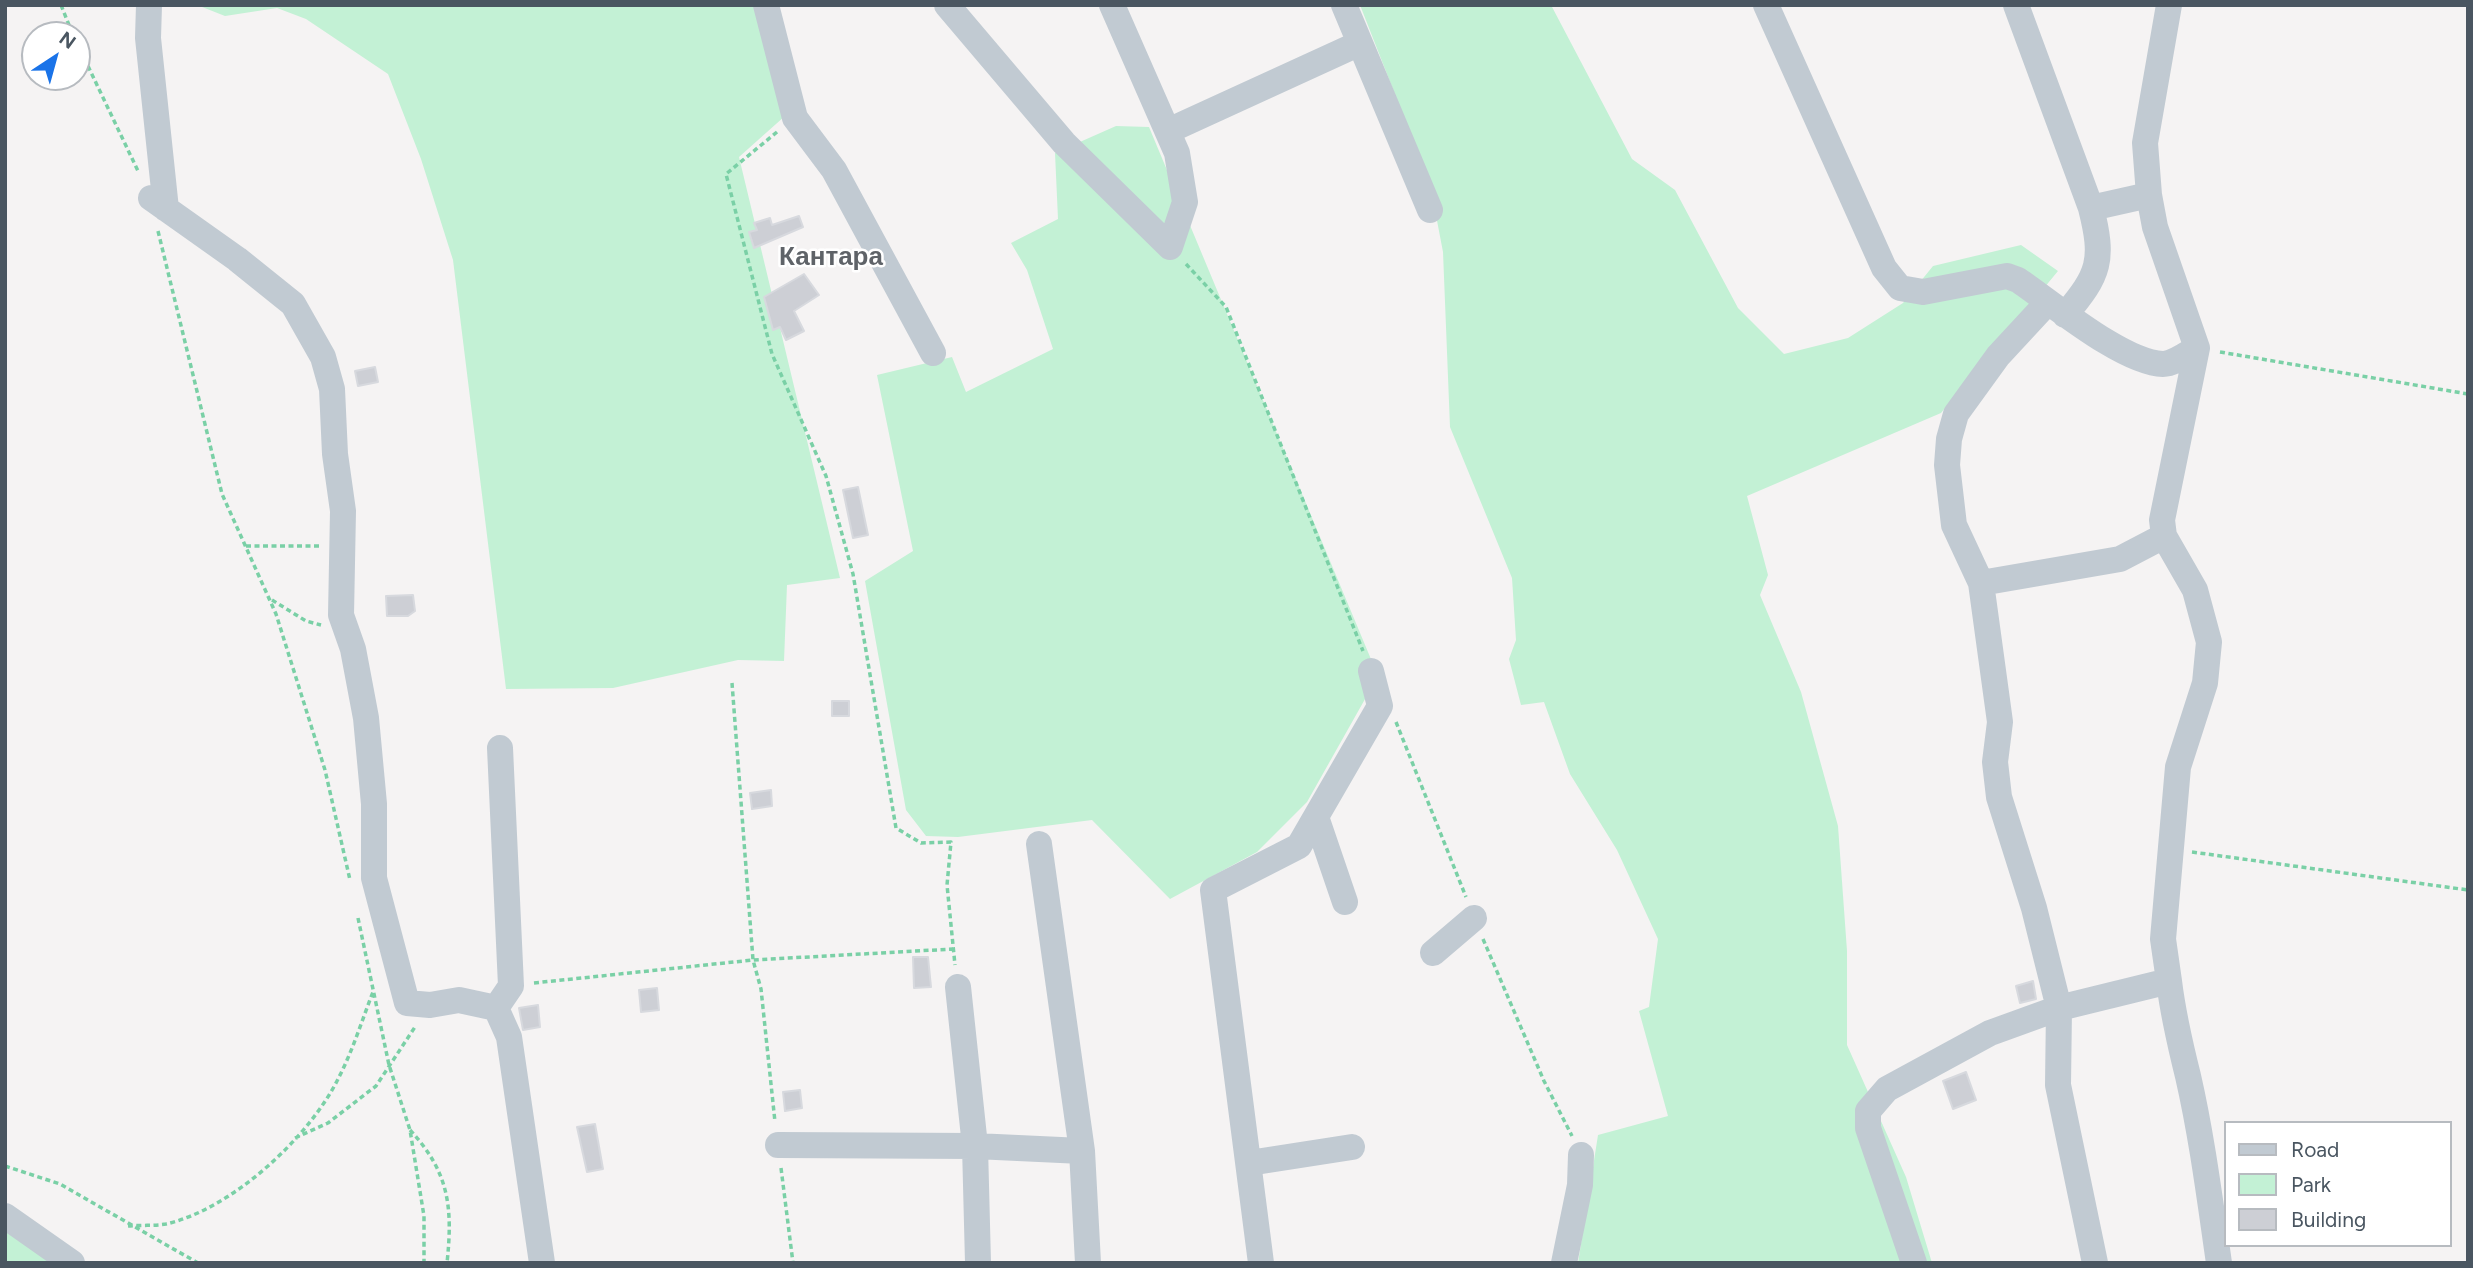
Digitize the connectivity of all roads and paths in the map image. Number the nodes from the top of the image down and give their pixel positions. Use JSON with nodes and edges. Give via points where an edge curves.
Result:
{"nodes":[{"id":1,"x":149,"y":5,"type":"edge"},
{"id":2,"x":766,"y":5,"type":"edge"},
{"id":3,"x":947,"y":5,"type":"edge"},
{"id":4,"x":1111,"y":5,"type":"edge"},
{"id":5,"x":1343,"y":5,"type":"edge"},
{"id":6,"x":1766,"y":5,"type":"edge"},
{"id":7,"x":2016,"y":5,"type":"edge"},
{"id":8,"x":2169,"y":5,"type":"edge"},
{"id":9,"x":1358,"y":44,"type":"junction"},
{"id":10,"x":91,"y":70,"type":"edge"},
{"id":11,"x":795,"y":118,"type":"junction"},
{"id":12,"x":1168,"y":131,"type":"junction"},
{"id":13,"x":2149,"y":195,"type":"junction"},
{"id":14,"x":159,"y":203,"type":"junction"},
{"id":15,"x":2091,"y":208,"type":"junction"},
{"id":16,"x":1430,"y":210,"type":"dead end"},
{"id":17,"x":2057,"y":308,"type":"junction"},
{"id":18,"x":2197,"y":348,"type":"junction"},
{"id":19,"x":933,"y":353,"type":"dead end"},
{"id":20,"x":2468,"y":394,"type":"edge"},
{"id":21,"x":2164,"y":536,"type":"junction"},
{"id":22,"x":1981,"y":583,"type":"junction"},
{"id":23,"x":1371,"y":671,"type":"dead end"},
{"id":24,"x":732,"y":683,"type":"dead end"},
{"id":25,"x":500,"y":748,"type":"dead end"},
{"id":26,"x":1316,"y":817,"type":"junction"},
{"id":27,"x":1039,"y":844,"type":"dead end"},
{"id":28,"x":2171,"y":850,"type":"junction"},
{"id":29,"x":2468,"y":890,"type":"edge"},
{"id":30,"x":353,"y":892,"type":"dead end"},
{"id":31,"x":1345,"y":902,"type":"dead end"},
{"id":32,"x":356,"y":906,"type":"dead end"},
{"id":33,"x":1474,"y":918,"type":"dead end"},
{"id":34,"x":953,"y":949,"type":"junction"},
{"id":35,"x":1433,"y":953,"type":"dead end"},
{"id":36,"x":753,"y":960,"type":"junction"},
{"id":37,"x":2169,"y":981,"type":"junction"},
{"id":38,"x":511,"y":986,"type":"junction"},
{"id":39,"x":958,"y":987,"type":"joint"},
{"id":40,"x":373,"y":992,"type":"junction"},
{"id":41,"x":430,"y":1005,"type":"junction"},
{"id":42,"x":496,"y":1008,"type":"junction"},
{"id":43,"x":2060,"y":1008,"type":"junction"},
{"id":44,"x":390,"y":1065,"type":"junction"},
{"id":45,"x":410,"y":1130,"type":"junction"},
{"id":46,"x":293,"y":1139,"type":"junction"},
{"id":47,"x":778,"y":1145,"type":"junction"},
{"id":48,"x":975,"y":1146,"type":"junction"},
{"id":49,"x":1352,"y":1147,"type":"dead end"},
{"id":50,"x":1083,"y":1151,"type":"junction"},
{"id":51,"x":1581,"y":1155,"type":"dead end"},
{"id":52,"x":1249,"y":1163,"type":"junction"},
{"id":53,"x":5,"y":1166,"type":"edge"},
{"id":54,"x":5,"y":1216,"type":"edge"},
{"id":55,"x":128,"y":1226,"type":"junction"},
{"id":56,"x":72,"y":1263,"type":"edge"},
{"id":57,"x":198,"y":1263,"type":"edge"},
{"id":58,"x":424,"y":1263,"type":"edge"},
{"id":59,"x":447,"y":1263,"type":"edge"},
{"id":60,"x":542,"y":1263,"type":"edge"},
{"id":61,"x":793,"y":1263,"type":"edge"},
{"id":62,"x":978,"y":1263,"type":"edge"},
{"id":63,"x":1088,"y":1263,"type":"edge"},
{"id":64,"x":1261,"y":1263,"type":"edge"},
{"id":65,"x":1564,"y":1263,"type":"edge"},
{"id":66,"x":1914,"y":1263,"type":"edge"},
{"id":67,"x":2095,"y":1263,"type":"edge"},
{"id":68,"x":2219,"y":1263,"type":"edge"}],
"edges":[{"from":1,"to":14,"type":"street"},
{"from":2,"to":11,"type":"street"},
{"from":3,"to":12,"type":"street","via":[[1064,143],[1170,247],[1185,202],[1177,153]]},
{"from":4,"to":12,"type":"street"},
{"from":5,"to":9,"type":"street"},
{"from":6,"to":17,"type":"street","via":[[1892,281],[1910,292],[1923,292],[2007,276]]},
{"from":7,"to":15,"type":"street"},
{"from":8,"to":13,"type":"street","via":[[2145,143]]},
{"from":9,"to":12,"type":"street"},
{"from":9,"to":16,"type":"street"},
{"from":10,"to":14,"type":"path"},
{"from":11,"to":19,"type":"street","via":[[834,170]]},
{"from":11,"to":34,"type":"path","via":[[726,174],[772,354],[826,476],[853,574],[896,828],[921,844],[951,842],[947,886]]},
{"from":13,"to":15,"type":"street"},
{"from":13,"to":18,"type":"street","via":[[2155,227]]},
{"from":14,"to":30,"type":"path","via":[[222,494],[276,614],[325,770]]},
{"from":14,"to":41,"type":"street","via":[[293,304],[323,357],[332,389],[343,511],[341,615],[353,649],[367,730],[374,878],[407,1003]]},
{"from":15,"to":17,"type":"street","via":[[2099,261],[2082,295]]},
{"from":17,"to":18,"type":"street","via":[[2100,337],[2152,362],[2166,364]]},
{"from":17,"to":22,"type":"street","via":[[1998,356],[1956,414],[1949,439],[1954,526]]},
{"from":18,"to":20,"type":"path"},
{"from":18,"to":21,"type":"street","via":[[2162,520]]},
{"from":21,"to":22,"type":"street","via":[[2120,559]]},
{"from":21,"to":28,"type":"street","via":[[2195,590],[2209,642],[2205,683],[2178,767]]},
{"from":22,"to":43,"type":"street","via":[[2000,722],[1995,762],[1999,797]]},
{"from":23,"to":26,"type":"street","via":[[1380,706]]},
{"from":24,"to":36,"type":"path"},
{"from":25,"to":38,"type":"street"},
{"from":26,"to":31,"type":"street"},
{"from":26,"to":52,"type":"street","via":[[1299,846],[1213,890]]},
{"from":27,"to":50,"type":"street"},
{"from":28,"to":29,"type":"path"},
{"from":28,"to":37,"type":"street","via":[[2163,939]]},
{"from":32,"to":40,"type":"path"},
{"from":33,"to":35,"type":"street"},
{"from":34,"to":36,"type":"path"},
{"from":34,"to":39,"type":"path"},
{"from":36,"to":38,"type":"path"},
{"from":36,"to":47,"type":"path","via":[[761,989]]},
{"from":37,"to":43,"type":"street"},
{"from":37,"to":68,"type":"street"},
{"from":38,"to":42,"type":"street"},
{"from":39,"to":48,"type":"street"},
{"from":40,"to":44,"type":"path"},
{"from":40,"to":46,"type":"path","via":[[339,1079]]},
{"from":41,"to":42,"type":"street","via":[[459,1000]]},
{"from":41,"to":44,"type":"path"},
{"from":42,"to":60,"type":"street","via":[[509,1037]]},
{"from":43,"to":66,"type":"street","via":[[1990,1033],[1943,1057],[1887,1089],[1868,1111],[1868,1128]]},
{"from":43,"to":67,"type":"street","via":[[2058,1085]]},
{"from":44,"to":45,"type":"path"},
{"from":44,"to":46,"type":"path","via":[[376,1086],[328,1123]]},
{"from":45,"to":58,"type":"path","via":[[424,1216]]},
{"from":45,"to":59,"type":"path","via":[[430,1152],[449,1199]]},
{"from":46,"to":55,"type":"path","via":[[271,1164],[217,1204],[166,1224]]},
{"from":47,"to":48,"type":"street"},
{"from":47,"to":61,"type":"path"},
{"from":48,"to":50,"type":"street"},
{"from":48,"to":62,"type":"street"},
{"from":49,"to":52,"type":"street"},
{"from":50,"to":63,"type":"street"},
{"from":51,"to":65,"type":"street","via":[[1580,1185]]},
{"from":52,"to":64,"type":"street"},
{"from":53,"to":55,"type":"path","via":[[60,1184]]},
{"from":54,"to":56,"type":"street"},
{"from":55,"to":57,"type":"path"}]}
